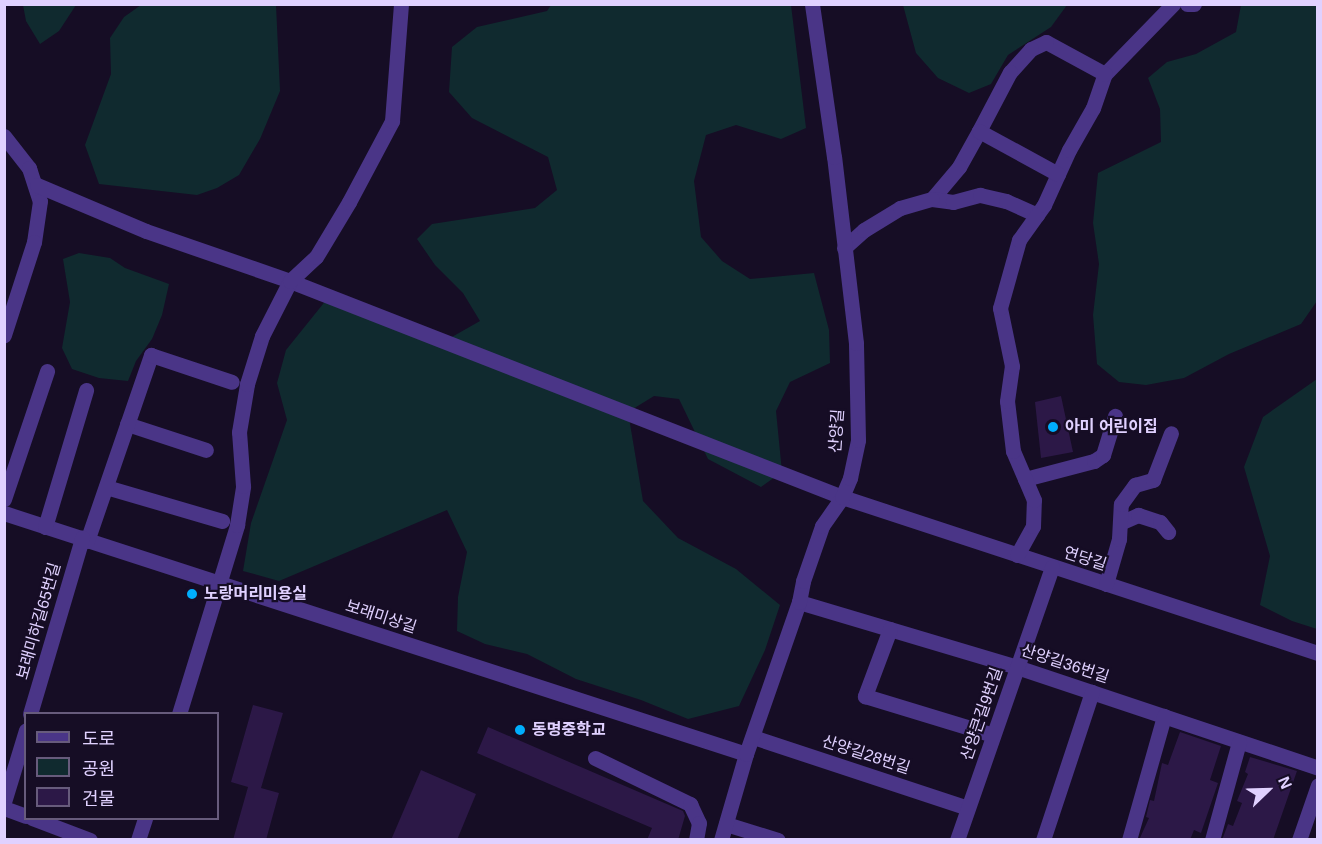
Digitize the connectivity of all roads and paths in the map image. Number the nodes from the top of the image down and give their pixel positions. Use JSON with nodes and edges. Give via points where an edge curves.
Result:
{"nodes":[{"id":1,"x":400,"y":4,"type":"edge"},
{"id":2,"x":812,"y":4,"type":"edge"},
{"id":3,"x":1173,"y":4,"type":"edge"},
{"id":4,"x":1187,"y":4,"type":"edge"},
{"id":5,"x":1194,"y":4,"type":"edge"},
{"id":6,"x":1105,"y":74,"type":"junction"},
{"id":7,"x":979,"y":131,"type":"junction"},
{"id":8,"x":4,"y":136,"type":"edge"},
{"id":9,"x":1058,"y":174,"type":"junction"},
{"id":10,"x":37,"y":185,"type":"junction"},
{"id":11,"x":932,"y":199,"type":"junction"},
{"id":12,"x":1037,"y":215,"type":"junction"},
{"id":13,"x":844,"y":248,"type":"junction"},
{"id":14,"x":290,"y":281,"type":"junction"},
{"id":15,"x":4,"y":335,"type":"edge"},
{"id":16,"x":47,"y":371,"type":"dead end"},
{"id":17,"x":232,"y":382,"type":"dead end"},
{"id":18,"x":86,"y":390,"type":"dead end"},
{"id":19,"x":1115,"y":416,"type":"dead end"},
{"id":20,"x":127,"y":424,"type":"junction"},
{"id":21,"x":1171,"y":433,"type":"dead end"},
{"id":22,"x":206,"y":450,"type":"dead end"},
{"id":23,"x":1025,"y":479,"type":"junction"},
{"id":24,"x":106,"y":487,"type":"junction"},
{"id":25,"x":842,"y":497,"type":"junction"},
{"id":26,"x":4,"y":500,"type":"edge"},
{"id":27,"x":4,"y":513,"type":"edge"},
{"id":28,"x":222,"y":521,"type":"dead end"},
{"id":29,"x":1120,"y":523,"type":"junction"},
{"id":30,"x":45,"y":527,"type":"junction"},
{"id":31,"x":1168,"y":532,"type":"dead end"},
{"id":32,"x":84,"y":540,"type":"junction"},
{"id":33,"x":1017,"y":555,"type":"junction"},
{"id":34,"x":1052,"y":567,"type":"junction"},
{"id":35,"x":221,"y":584,"type":"junction"},
{"id":36,"x":1106,"y":584,"type":"junction"},
{"id":37,"x":799,"y":602,"type":"junction"},
{"id":38,"x":890,"y":629,"type":"junction"},
{"id":39,"x":1317,"y":653,"type":"edge"},
{"id":40,"x":1017,"y":667,"type":"junction"},
{"id":41,"x":1092,"y":692,"type":"junction"},
{"id":42,"x":31,"y":712,"type":"edge"},
{"id":43,"x":180,"y":712,"type":"edge"},
{"id":44,"x":1164,"y":716,"type":"junction"},
{"id":45,"x":993,"y":735,"type":"junction"},
{"id":46,"x":24,"y":737,"type":"edge"},
{"id":47,"x":753,"y":737,"type":"junction"},
{"id":48,"x":1239,"y":741,"type":"junction"},
{"id":49,"x":746,"y":754,"type":"junction"},
{"id":50,"x":595,"y":758,"type":"dead end"},
{"id":51,"x":1317,"y":768,"type":"edge"},
{"id":52,"x":1317,"y":785,"type":"edge"},
{"id":53,"x":4,"y":802,"type":"edge"},
{"id":54,"x":4,"y":808,"type":"edge"},
{"id":55,"x":968,"y":808,"type":"junction"},
{"id":56,"x":24,"y":815,"type":"edge"},
{"id":57,"x":35,"y":820,"type":"edge"},
{"id":58,"x":145,"y":820,"type":"edge"},
{"id":59,"x":726,"y":824,"type":"junction"},
{"id":60,"x":90,"y":840,"type":"edge"},
{"id":61,"x":138,"y":840,"type":"edge"},
{"id":62,"x":696,"y":840,"type":"edge"},
{"id":63,"x":721,"y":840,"type":"edge"},
{"id":64,"x":778,"y":840,"type":"edge"},
{"id":65,"x":957,"y":840,"type":"edge"},
{"id":66,"x":1043,"y":840,"type":"edge"},
{"id":67,"x":1129,"y":840,"type":"edge"},
{"id":68,"x":1212,"y":840,"type":"edge"},
{"id":69,"x":1299,"y":840,"type":"edge"}],
"edges":[{"from":1,"to":14,"type":"street","via":[[392,121],[316,257]]},
{"from":2,"to":13,"type":"street","name":"산양길"},
{"from":3,"to":6,"type":"street"},
{"from":4,"to":5,"type":"street"},
{"from":6,"to":7,"type":"street","via":[[1046,42],[1031,49],[1010,72]]},
{"from":6,"to":9,"type":"street","via":[[1093,108]]},
{"from":7,"to":9,"type":"street"},
{"from":7,"to":11,"type":"street","via":[[959,167]]},
{"from":8,"to":10,"type":"street"},
{"from":9,"to":12,"type":"street"},
{"from":10,"to":14,"type":"street","name":"연당길","via":[[146,231]]},
{"from":10,"to":15,"type":"street","via":[[40,201],[34,242]]},
{"from":11,"to":12,"type":"street","via":[[953,202],[980,195]]},
{"from":11,"to":13,"type":"street","via":[[900,208],[864,230]]},
{"from":12,"to":23,"type":"street","via":[[1019,240],[1000,308],[1012,366],[1006,401],[1013,451]]},
{"from":13,"to":25,"type":"street","name":"산양길","via":[[856,343],[858,440]]},
{"from":14,"to":25,"type":"street","name":"연당길"},
{"from":14,"to":35,"type":"street","via":[[262,336],[247,384],[239,432],[243,486]]},
{"from":16,"to":26,"type":"street"},
{"from":17,"to":20,"type":"street","name":"보래미하길65번길","via":[[151,355]]},
{"from":18,"to":30,"type":"street"},
{"from":19,"to":23,"type":"street","via":[[1103,455],[1094,461]]},
{"from":20,"to":22,"type":"street"},
{"from":20,"to":24,"type":"street","name":"보래미하길65번길"},
{"from":21,"to":29,"type":"street","via":[[1154,480],[1135,485],[1121,504]]},
{"from":23,"to":33,"type":"street","via":[[1034,500],[1033,526]]},
{"from":24,"to":28,"type":"street"},
{"from":24,"to":32,"type":"street","name":"보래미하길65번길"},
{"from":25,"to":33,"type":"street","name":"연당길"},
{"from":25,"to":37,"type":"street","name":"산양길","via":[[822,526]]},
{"from":27,"to":30,"type":"street","name":"보래미상길"},
{"from":29,"to":31,"type":"street","via":[[1137,515],[1160,522]]},
{"from":29,"to":36,"type":"street"},
{"from":30,"to":32,"type":"street","name":"보래미상길"},
{"from":32,"to":35,"type":"street","name":"보래미상길"},
{"from":32,"to":42,"type":"street","name":"보래미하길65번길"},
{"from":33,"to":34,"type":"street","name":"연당길"},
{"from":34,"to":36,"type":"street","name":"연당길"},
{"from":34,"to":40,"type":"street","name":"산양큰길9번길"},
{"from":35,"to":43,"type":"street"},
{"from":35,"to":49,"type":"street","name":"보래미상길"},
{"from":36,"to":39,"type":"street","name":"연당길"},
{"from":37,"to":38,"type":"street","name":"산양길36번길"},
{"from":37,"to":47,"type":"street","name":"산양길"},
{"from":38,"to":40,"type":"street","name":"산양길36번길"},
{"from":38,"to":45,"type":"street","via":[[865,696]]},
{"from":40,"to":41,"type":"street","name":"산양길36번길"},
{"from":40,"to":45,"type":"street","name":"산양큰길9번길"},
{"from":41,"to":44,"type":"street","name":"산양길36번길"},
{"from":41,"to":66,"type":"street"},
{"from":44,"to":48,"type":"street","name":"산양길36번길"},
{"from":44,"to":67,"type":"street"},
{"from":45,"to":55,"type":"street","name":"산양큰길9번길"},
{"from":46,"to":53,"type":"street"},
{"from":47,"to":49,"type":"street","name":"산양길"},
{"from":47,"to":55,"type":"street","name":"산양길28번길"},
{"from":48,"to":51,"type":"street","name":"산양길36번길"},
{"from":48,"to":68,"type":"street"},
{"from":49,"to":59,"type":"street","name":"산양길"},
{"from":50,"to":62,"type":"street","via":[[690,804],[699,823]]},
{"from":52,"to":69,"type":"street"},
{"from":54,"to":56,"type":"street"},
{"from":55,"to":65,"type":"street","name":"산양큰길9번길"},
{"from":57,"to":60,"type":"street"},
{"from":58,"to":61,"type":"street"},
{"from":59,"to":63,"type":"street","name":"산양길"},
{"from":59,"to":64,"type":"street"}]}
